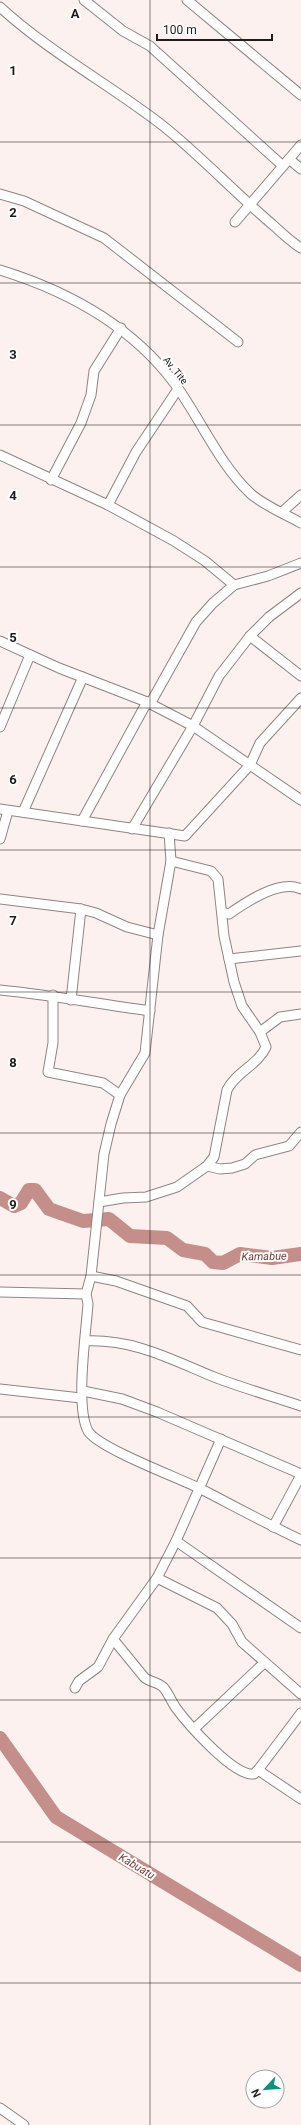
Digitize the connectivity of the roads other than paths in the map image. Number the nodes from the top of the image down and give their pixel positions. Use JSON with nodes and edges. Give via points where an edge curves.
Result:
{"nodes":[{"id":1,"x":84,"y":0,"type":"edge"},
{"id":2,"x":187,"y":0,"type":"edge"},
{"id":3,"x":0,"y":7,"type":"edge"},
{"id":4,"x":301,"y":95,"type":"edge"},
{"id":5,"x":301,"y":145,"type":"edge"},
{"id":6,"x":289,"y":159,"type":"junction"},
{"id":7,"x":283,"y":166,"type":"junction"},
{"id":8,"x":301,"y":169,"type":"edge"},
{"id":9,"x":0,"y":194,"type":"edge"},
{"id":10,"x":249,"y":205,"type":"junction"},
{"id":11,"x":234,"y":222,"type":"dead end"},
{"id":12,"x":301,"y":248,"type":"edge"},
{"id":13,"x":0,"y":270,"type":"edge"},
{"id":14,"x":121,"y":328,"type":"junction"},
{"id":15,"x":238,"y":342,"type":"dead end"},
{"id":16,"x":178,"y":389,"type":"junction"},
{"id":17,"x":0,"y":455,"type":"edge"},
{"id":18,"x":52,"y":480,"type":"junction"},
{"id":19,"x":301,"y":495,"type":"edge"},
{"id":20,"x":108,"y":505,"type":"junction"},
{"id":21,"x":282,"y":512,"type":"junction"},
{"id":22,"x":301,"y":523,"type":"edge"},
{"id":23,"x":301,"y":563,"type":"edge"},
{"id":24,"x":234,"y":585,"type":"junction"},
{"id":25,"x":301,"y":593,"type":"edge"},
{"id":26,"x":250,"y":636,"type":"junction"},
{"id":27,"x":0,"y":641,"type":"edge"},
{"id":28,"x":30,"y":655,"type":"junction"},
{"id":29,"x":83,"y":676,"type":"junction"},
{"id":30,"x":301,"y":676,"type":"edge"},
{"id":31,"x":301,"y":698,"type":"edge"},
{"id":32,"x":148,"y":703,"type":"junction"},
{"id":33,"x":193,"y":726,"type":"junction"},
{"id":34,"x":0,"y":727,"type":"edge"},
{"id":35,"x":250,"y":765,"type":"junction"},
{"id":36,"x":301,"y":800,"type":"edge"},
{"id":37,"x":4,"y":810,"type":"edge"},
{"id":38,"x":22,"y":812,"type":"junction"},
{"id":39,"x":82,"y":821,"type":"junction"},
{"id":40,"x":132,"y":829,"type":"junction"},
{"id":41,"x":169,"y":833,"type":"junction"},
{"id":42,"x":0,"y":839,"type":"edge"},
{"id":43,"x":171,"y":861,"type":"junction"},
{"id":44,"x":301,"y":889,"type":"edge"},
{"id":45,"x":0,"y":899,"type":"edge"},
{"id":46,"x":81,"y":909,"type":"junction"},
{"id":47,"x":222,"y":912,"type":"junction"},
{"id":48,"x":158,"y":935,"type":"junction"},
{"id":49,"x":301,"y":951,"type":"edge"},
{"id":50,"x":229,"y":959,"type":"junction"},
{"id":51,"x":0,"y":990,"type":"edge"},
{"id":52,"x":53,"y":995,"type":"junction"},
{"id":53,"x":71,"y":1000,"type":"junction"},
{"id":54,"x":150,"y":1011,"type":"junction"},
{"id":55,"x":301,"y":1014,"type":"edge"},
{"id":56,"x":260,"y":1032,"type":"junction"},
{"id":57,"x":120,"y":1095,"type":"junction"},
{"id":58,"x":301,"y":1132,"type":"edge"},
{"id":59,"x":208,"y":1166,"type":"junction"},
{"id":60,"x":100,"y":1202,"type":"junction"},
{"id":61,"x":91,"y":1276,"type":"junction"},
{"id":62,"x":0,"y":1292,"type":"edge"},
{"id":63,"x":86,"y":1294,"type":"junction"},
{"id":64,"x":85,"y":1341,"type":"junction"},
{"id":65,"x":301,"y":1350,"type":"edge"},
{"id":66,"x":0,"y":1389,"type":"edge"},
{"id":67,"x":82,"y":1394,"type":"junction"},
{"id":68,"x":301,"y":1406,"type":"edge"},
{"id":69,"x":221,"y":1438,"type":"junction"},
{"id":70,"x":301,"y":1474,"type":"edge"},
{"id":71,"x":199,"y":1489,"type":"junction"},
{"id":72,"x":273,"y":1527,"type":"junction"},
{"id":73,"x":176,"y":1540,"type":"junction"},
{"id":74,"x":301,"y":1540,"type":"edge"},
{"id":75,"x":157,"y":1578,"type":"junction"},
{"id":76,"x":301,"y":1628,"type":"edge"},
{"id":77,"x":113,"y":1639,"type":"junction"},
{"id":78,"x":264,"y":1663,"type":"junction"},
{"id":79,"x":74,"y":1688,"type":"dead end"},
{"id":80,"x":301,"y":1694,"type":"edge"},
{"id":81,"x":301,"y":1713,"type":"edge"},
{"id":82,"x":194,"y":1729,"type":"junction"},
{"id":83,"x":258,"y":1770,"type":"junction"},
{"id":84,"x":301,"y":1799,"type":"edge"},
{"id":85,"x":0,"y":2108,"type":"edge"},
{"id":86,"x":24,"y":2125,"type":"edge"}],
"edges":[{"from":1,"to":7,"type":"street","via":[[123,31],[150,46]]},
{"from":2,"to":4,"type":"street"},
{"from":3,"to":10,"type":"street","via":[[34,36],[161,124]]},
{"from":5,"to":6,"type":"street"},
{"from":6,"to":7,"type":"street"},
{"from":6,"to":8,"type":"street"},
{"from":7,"to":10,"type":"street"},
{"from":9,"to":15,"type":"street","via":[[24,201],[104,238]]},
{"from":10,"to":11,"type":"street"},
{"from":10,"to":12,"type":"street"},
{"from":13,"to":14,"type":"street","name":"Av. Tite","via":[[28,279],[87,306]]},
{"from":14,"to":16,"type":"street","name":"Av. Tite","via":[[163,370]]},
{"from":14,"to":18,"type":"street","via":[[94,372],[81,423]]},
{"from":16,"to":20,"type":"street","via":[[136,452]]},
{"from":16,"to":21,"type":"street","name":"Av. Tite","via":[[228,467],[252,494]]},
{"from":17,"to":18,"type":"street"},
{"from":18,"to":20,"type":"street"},
{"from":19,"to":21,"type":"street"},
{"from":20,"to":24,"type":"street","via":[[174,541],[205,561]]},
{"from":21,"to":22,"type":"street","name":"Av. Tite"},
{"from":23,"to":24,"type":"street","via":[[268,576]]},
{"from":24,"to":32,"type":"street","via":[[196,622]]},
{"from":25,"to":26,"type":"street","via":[[269,617]]},
{"from":26,"to":30,"type":"street"},
{"from":26,"to":33,"type":"street","via":[[219,676]]},
{"from":27,"to":28,"type":"street"},
{"from":28,"to":29,"type":"street"},
{"from":28,"to":34,"type":"street"},
{"from":29,"to":32,"type":"street"},
{"from":29,"to":38,"type":"street"},
{"from":31,"to":35,"type":"street","via":[[260,743]]},
{"from":32,"to":33,"type":"street"},
{"from":32,"to":39,"type":"street"},
{"from":33,"to":35,"type":"street"},
{"from":33,"to":40,"type":"street"},
{"from":35,"to":36,"type":"street"},
{"from":35,"to":41,"type":"street","via":[[187,835]]},
{"from":37,"to":38,"type":"street"},
{"from":37,"to":42,"type":"street"},
{"from":38,"to":39,"type":"street"},
{"from":39,"to":40,"type":"street"},
{"from":40,"to":41,"type":"street"},
{"from":41,"to":43,"type":"street"},
{"from":43,"to":47,"type":"street","via":[[211,871],[215,875],[220,886]]},
{"from":43,"to":48,"type":"street"},
{"from":44,"to":47,"type":"street","via":[[278,888],[256,896],[229,914]]},
{"from":45,"to":46,"type":"street"},
{"from":46,"to":48,"type":"street","via":[[127,927]]},
{"from":46,"to":53,"type":"street"},
{"from":47,"to":50,"type":"street"},
{"from":48,"to":54,"type":"street"},
{"from":49,"to":50,"type":"street"},
{"from":50,"to":56,"type":"street","via":[[242,1006]]},
{"from":51,"to":52,"type":"street"},
{"from":52,"to":53,"type":"street"},
{"from":52,"to":57,"type":"street","via":[[53,1043],[48,1072],[103,1084]]},
{"from":53,"to":54,"type":"street"},
{"from":54,"to":57,"type":"street","via":[[145,1052]]},
{"from":55,"to":56,"type":"street","via":[[280,1017]]},
{"from":56,"to":59,"type":"street","via":[[266,1047],[261,1056],[232,1080],[227,1090],[214,1156]]},
{"from":57,"to":60,"type":"street","via":[[104,1154]]},
{"from":58,"to":59,"type":"street","via":[[289,1146],[255,1155],[245,1164],[220,1169]]},
{"from":59,"to":60,"type":"street","via":[[177,1187],[146,1197]]},
{"from":60,"to":61,"type":"street"},
{"from":61,"to":63,"type":"street"},
{"from":61,"to":65,"type":"street","via":[[99,1276],[157,1294],[187,1306],[202,1322]]},
{"from":62,"to":63,"type":"street"},
{"from":63,"to":64,"type":"street","via":[[88,1304]]},
{"from":64,"to":67,"type":"street"},
{"from":64,"to":68,"type":"street","via":[[108,1340],[154,1351],[215,1377]]},
{"from":66,"to":67,"type":"street"},
{"from":67,"to":69,"type":"street","via":[[122,1399]]},
{"from":67,"to":71,"type":"street","via":[[86,1425],[91,1435],[108,1446]]},
{"from":69,"to":70,"type":"street"},
{"from":69,"to":71,"type":"street"},
{"from":70,"to":72,"type":"street"},
{"from":71,"to":72,"type":"street"},
{"from":71,"to":73,"type":"street"},
{"from":72,"to":74,"type":"street"},
{"from":73,"to":75,"type":"street"},
{"from":73,"to":76,"type":"street"},
{"from":75,"to":77,"type":"street"},
{"from":75,"to":78,"type":"street","via":[[217,1608],[232,1624],[238,1638]]},
{"from":77,"to":79,"type":"street","via":[[98,1667],[79,1680]]},
{"from":77,"to":82,"type":"street","via":[[148,1681],[162,1686]]},
{"from":78,"to":80,"type":"street"},
{"from":78,"to":82,"type":"street"},
{"from":81,"to":83,"type":"street"},
{"from":82,"to":83,"type":"street","via":[[217,1754],[238,1768],[251,1774]]},
{"from":83,"to":84,"type":"street"},
{"from":85,"to":86,"type":"street"}]}
